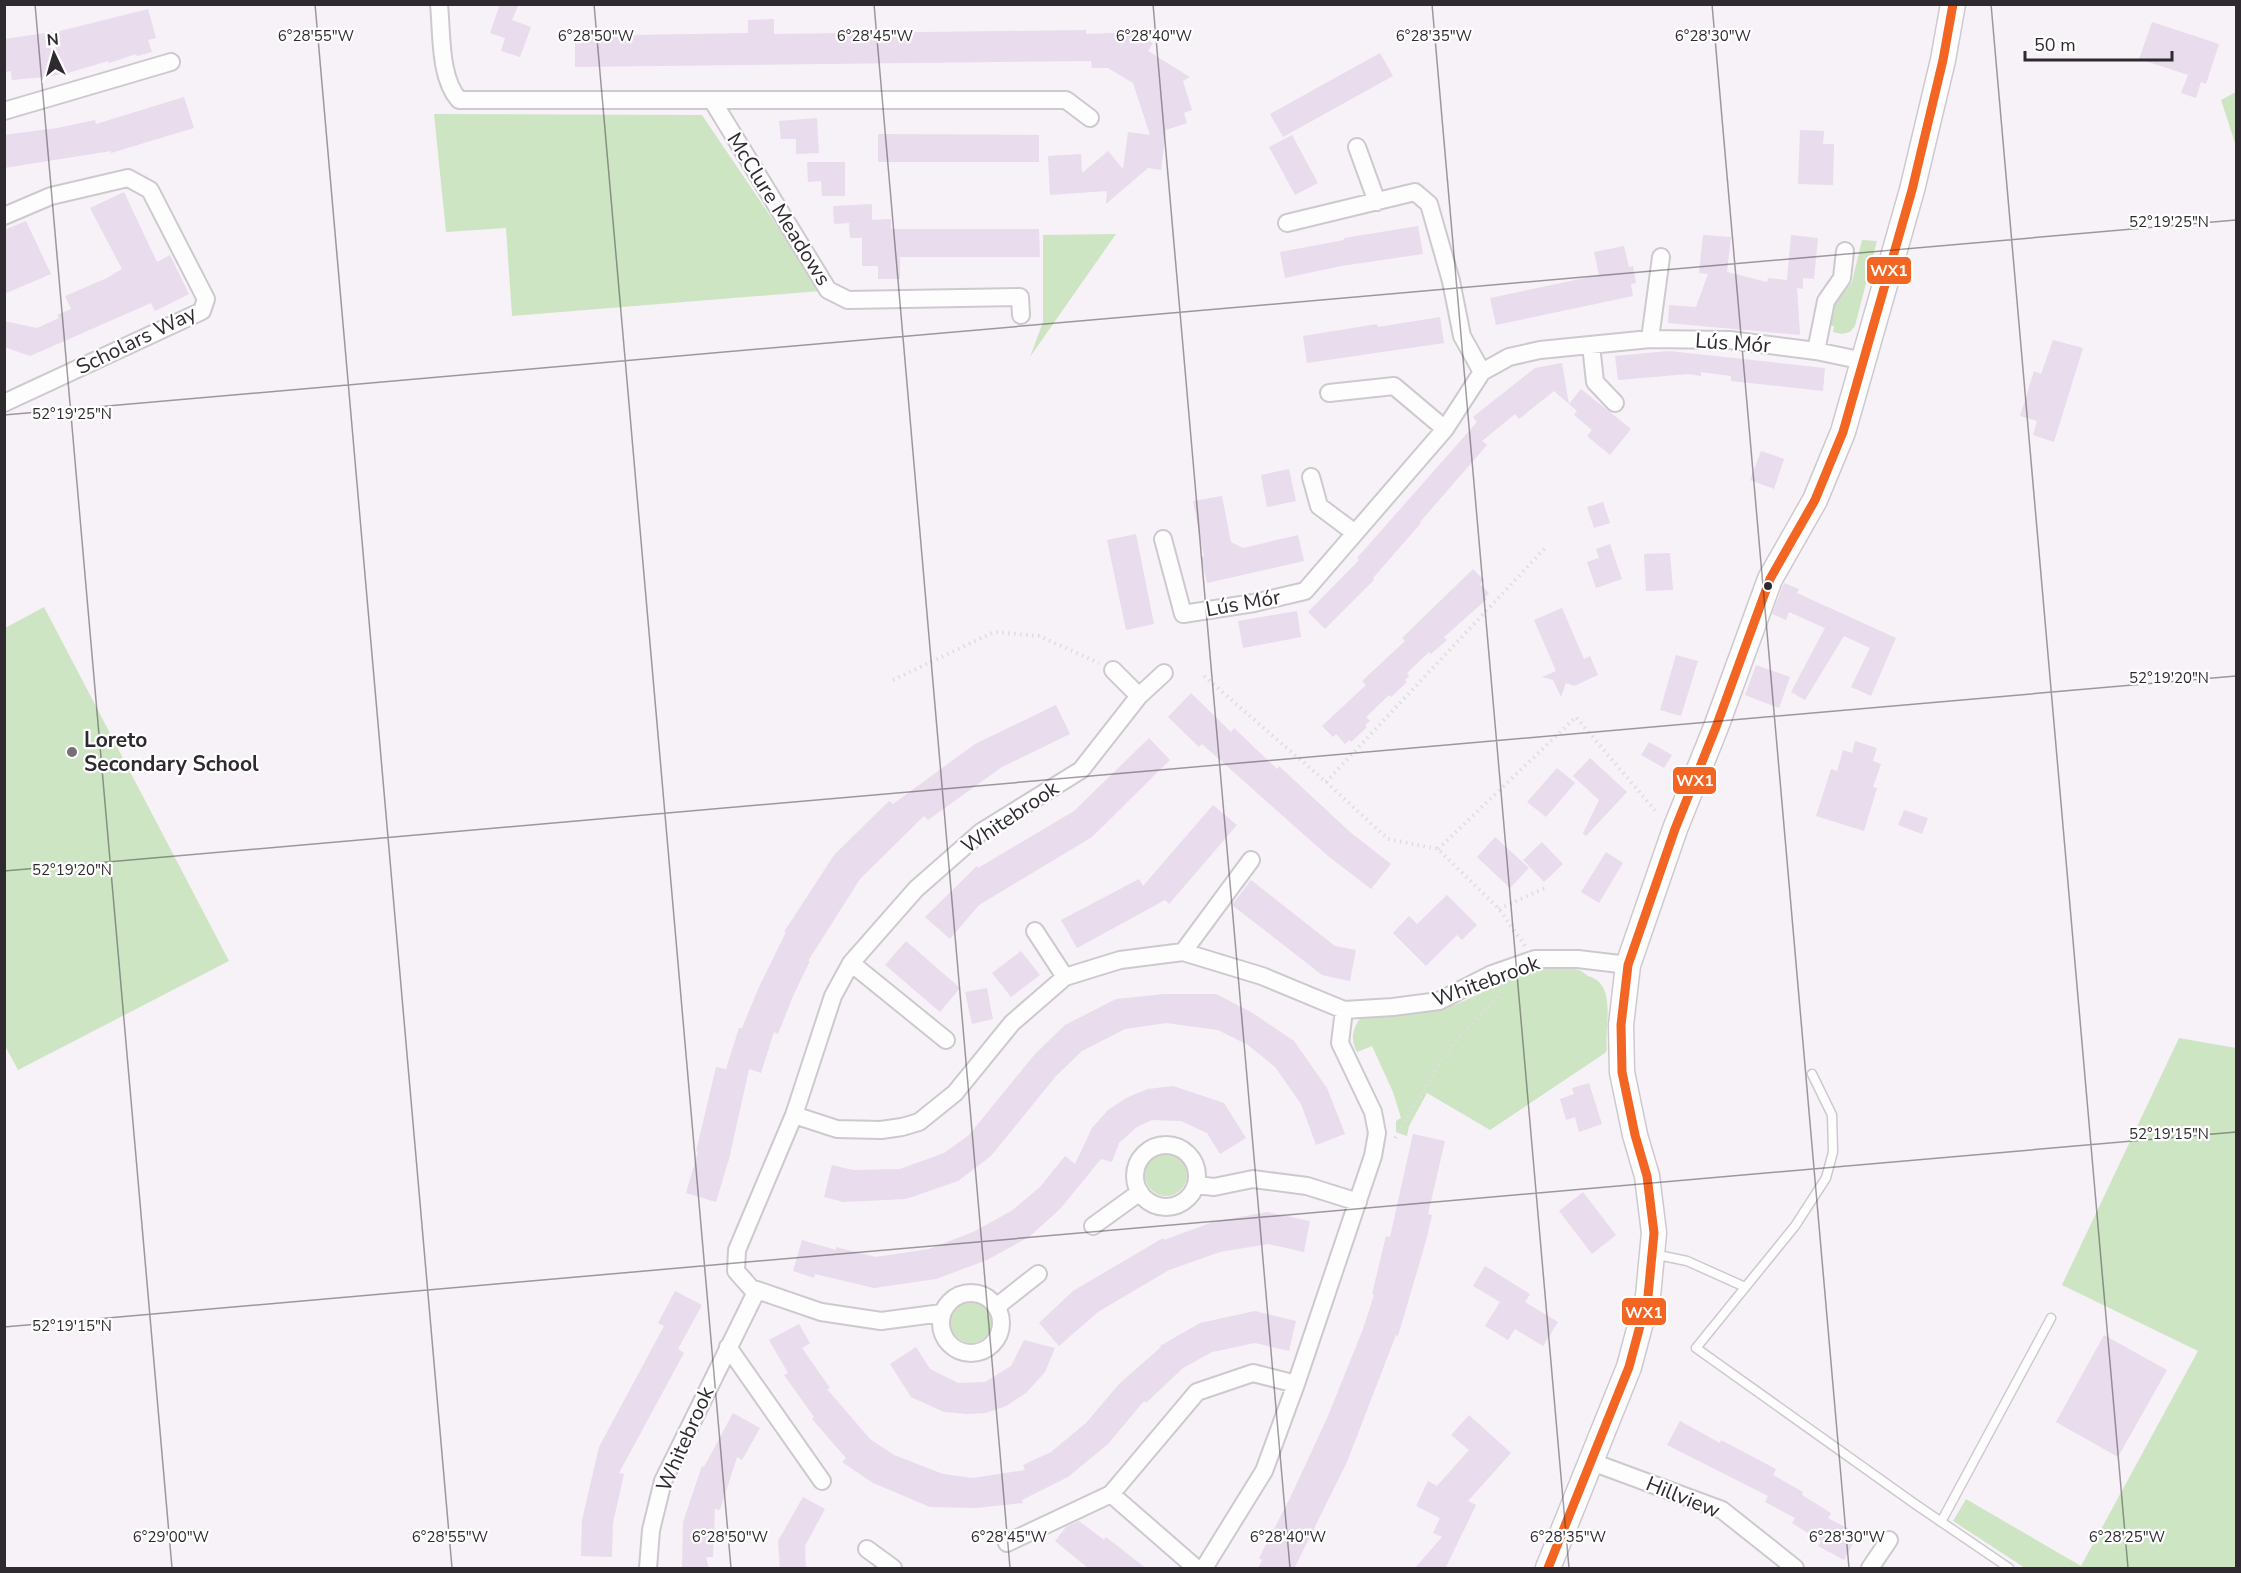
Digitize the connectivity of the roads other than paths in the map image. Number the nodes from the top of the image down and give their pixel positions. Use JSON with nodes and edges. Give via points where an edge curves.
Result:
{"nodes":[{"id":1,"x":439,"y":4,"type":"edge"},
{"id":2,"x":1953,"y":4,"type":"edge"},
{"id":3,"x":171,"y":62,"type":"dead end"},
{"id":4,"x":712,"y":100,"type":"junction"},
{"id":5,"x":4,"y":111,"type":"edge"},
{"id":6,"x":1090,"y":118,"type":"dead end"},
{"id":7,"x":1357,"y":147,"type":"dead end"},
{"id":8,"x":1377,"y":202,"type":"junction"},
{"id":9,"x":4,"y":216,"type":"edge"},
{"id":10,"x":1287,"y":223,"type":"dead end"},
{"id":11,"x":1845,"y":251,"type":"dead end"},
{"id":12,"x":1660,"y":257,"type":"dead end"},
{"id":13,"x":1021,"y":315,"type":"dead end"},
{"id":14,"x":1650,"y":339,"type":"junction"},
{"id":15,"x":1591,"y":345,"type":"junction"},
{"id":16,"x":1816,"y":351,"type":"junction"},
{"id":17,"x":1864,"y":361,"type":"junction"},
{"id":18,"x":1482,"y":372,"type":"junction"},
{"id":19,"x":1329,"y":393,"type":"dead end"},
{"id":20,"x":4,"y":403,"type":"edge"},
{"id":21,"x":1615,"y":403,"type":"dead end"},
{"id":22,"x":1445,"y":429,"type":"junction"},
{"id":23,"x":1311,"y":477,"type":"dead end"},
{"id":24,"x":1355,"y":533,"type":"junction"},
{"id":25,"x":1163,"y":539,"type":"dead end"},
{"id":26,"x":1113,"y":670,"type":"road end"},
{"id":27,"x":1164,"y":673,"type":"dead end"},
{"id":28,"x":1139,"y":696,"type":"junction"},
{"id":29,"x":1251,"y":860,"type":"dead end"},
{"id":30,"x":1035,"y":931,"type":"dead end"},
{"id":31,"x":1183,"y":952,"type":"junction"},
{"id":32,"x":851,"y":963,"type":"junction"},
{"id":33,"x":1628,"y":965,"type":"junction"},
{"id":34,"x":1065,"y":977,"type":"junction"},
{"id":35,"x":1344,"y":1010,"type":"junction"},
{"id":36,"x":946,"y":1040,"type":"dead end"},
{"id":37,"x":1812,"y":1074,"type":"dead end"},
{"id":38,"x":794,"y":1114,"type":"junction"},
{"id":39,"x":1196,"y":1185,"type":"junction"},
{"id":40,"x":1140,"y":1192,"type":"junction"},
{"id":41,"x":1358,"y":1202,"type":"junction"},
{"id":42,"x":1093,"y":1226,"type":"dead end"},
{"id":43,"x":1652,"y":1254,"type":"junction"},
{"id":44,"x":1038,"y":1274,"type":"dead end"},
{"id":45,"x":1745,"y":1287,"type":"junction"},
{"id":46,"x":757,"y":1290,"type":"junction"},
{"id":47,"x":996,"y":1307,"type":"junction"},
{"id":48,"x":942,"y":1313,"type":"junction"},
{"id":49,"x":2051,"y":1318,"type":"dead end"},
{"id":50,"x":728,"y":1347,"type":"junction"},
{"id":51,"x":1296,"y":1384,"type":"junction"},
{"id":52,"x":1592,"y":1462,"type":"junction"},
{"id":53,"x":822,"y":1481,"type":"dead end"},
{"id":54,"x":1111,"y":1494,"type":"junction"},
{"id":55,"x":1941,"y":1522,"type":"junction"},
{"id":56,"x":1889,"y":1540,"type":"dead end"},
{"id":57,"x":1007,"y":1544,"type":"dead end"},
{"id":58,"x":867,"y":1549,"type":"dead end"},
{"id":59,"x":648,"y":1569,"type":"edge"},
{"id":60,"x":892,"y":1569,"type":"edge"},
{"id":61,"x":1196,"y":1569,"type":"edge"},
{"id":62,"x":1204,"y":1569,"type":"edge"},
{"id":63,"x":1548,"y":1569,"type":"edge"},
{"id":64,"x":1795,"y":1569,"type":"edge"},
{"id":65,"x":1870,"y":1569,"type":"edge"},
{"id":66,"x":2009,"y":1569,"type":"edge"}],
"edges":[{"from":1,"to":4,"type":"street","name":"McClure Meadows","via":[[444,59],[451,91],[459,100]]},
{"from":2,"to":17,"type":"street","via":[[1912,190]]},
{"from":3,"to":5,"type":"street"},
{"from":4,"to":6,"type":"street","name":"McClure Meadows","via":[[1066,100]]},
{"from":4,"to":13,"type":"street","name":"McClure Meadows","via":[[828,291],[848,300],[1020,297]]},
{"from":7,"to":8,"type":"street"},
{"from":8,"to":10,"type":"street"},
{"from":8,"to":18,"type":"street","via":[[1415,192],[1429,204],[1462,336]]},
{"from":9,"to":20,"type":"street","name":"Scholars Way","via":[[51,196],[128,178],[150,190],[206,299],[202,311]]},
{"from":11,"to":16,"type":"street","via":[[1842,278],[1826,301]]},
{"from":12,"to":14,"type":"street"},
{"from":14,"to":15,"type":"street","name":"Lús Mór"},
{"from":14,"to":16,"type":"street","name":"Lús Mór","via":[[1730,340]]},
{"from":15,"to":18,"type":"street","name":"Lús Mór","via":[[1509,357]]},
{"from":15,"to":21,"type":"street","via":[[1595,382]]},
{"from":16,"to":17,"type":"street","name":"Lús Mór"},
{"from":17,"to":33,"type":"street","via":[[1843,432],[1815,500],[1770,579]]},
{"from":18,"to":22,"type":"street","name":"Lús Mór"},
{"from":19,"to":22,"type":"street","via":[[1394,386]]},
{"from":22,"to":24,"type":"street","name":"Lús Mór"},
{"from":23,"to":24,"type":"street","via":[[1319,506]]},
{"from":24,"to":25,"type":"street","name":"Lús Mór","via":[[1305,591],[1183,614]]},
{"from":26,"to":28,"type":"street"},
{"from":27,"to":28,"type":"street","name":"Whitebrook"},
{"from":28,"to":32,"type":"street","name":"Whitebrook","via":[[1081,770],[981,832],[916,889]]},
{"from":29,"to":31,"type":"street"},
{"from":30,"to":34,"type":"street"},
{"from":31,"to":34,"type":"street","name":"Whitebrook","via":[[1120,960]]},
{"from":31,"to":35,"type":"street","name":"Whitebrook","via":[[1262,976]]},
{"from":32,"to":36,"type":"street"},
{"from":32,"to":38,"type":"street","name":"Whitebrook","via":[[832,996]]},
{"from":33,"to":35,"type":"street","name":"Whitebrook","via":[[1535,959],[1491,974],[1439,1001]]},
{"from":33,"to":43,"type":"street","via":[[1621,1025],[1622,1072],[1647,1176],[1654,1233]]},
{"from":34,"to":38,"type":"street","name":"Whitebrook","via":[[1012,1023],[956,1093],[919,1122],[881,1130],[837,1129]]},
{"from":35,"to":41,"type":"street","via":[[1340,1043],[1373,1113],[1377,1133]]},
{"from":37,"to":45,"type":"lane","via":[[1832,1115],[1833,1152],[1826,1178],[1795,1226]]},
{"from":38,"to":46,"type":"street","name":"Whitebrook","via":[[737,1250],[736,1271]]},
{"from":39,"to":40,"type":"street","via":[[1184,1201],[1175,1205],[1156,1205]]},
{"from":39,"to":40,"type":"street","via":[[1195,1165],[1190,1156],[1173,1145],[1162,1145],[1144,1154],[1138,1162],[1136,1183]]},
{"from":39,"to":41,"type":"street","via":[[1214,1187],[1253,1179],[1307,1186]]},
{"from":40,"to":42,"type":"street"},
{"from":41,"to":51,"type":"street"},
{"from":43,"to":45,"type":"lane","via":[[1687,1261]]},
{"from":43,"to":52,"type":"street","via":[[1648,1296],[1629,1367]]},
{"from":44,"to":47,"type":"street"},
{"from":45,"to":55,"type":"lane","via":[[1696,1348]]},
{"from":46,"to":48,"type":"street","name":"Whitebrook","via":[[821,1312],[881,1321]]},
{"from":46,"to":50,"type":"street","name":"Whitebrook"},
{"from":47,"to":48,"type":"street","via":[[982,1295],[963,1294],[947,1304]]},
{"from":47,"to":48,"type":"street","via":[[1001,1327],[998,1336],[984,1350],[974,1353],[954,1349],[947,1342],[940,1323]]},
{"from":49,"to":55,"type":"lane"},
{"from":50,"to":53,"type":"street"},
{"from":50,"to":59,"type":"street","name":"Whitebrook","via":[[663,1481],[651,1530]]},
{"from":51,"to":54,"type":"street","via":[[1253,1373],[1197,1392]]},
{"from":51,"to":62,"type":"street","via":[[1264,1471]]},
{"from":52,"to":63,"type":"street"},
{"from":52,"to":64,"type":"street","name":"Hillview","via":[[1722,1510]]},
{"from":54,"to":57,"type":"street"},
{"from":54,"to":61,"type":"street"},
{"from":55,"to":66,"type":"lane"},
{"from":56,"to":65,"type":"street"},
{"from":58,"to":60,"type":"street"}]}
